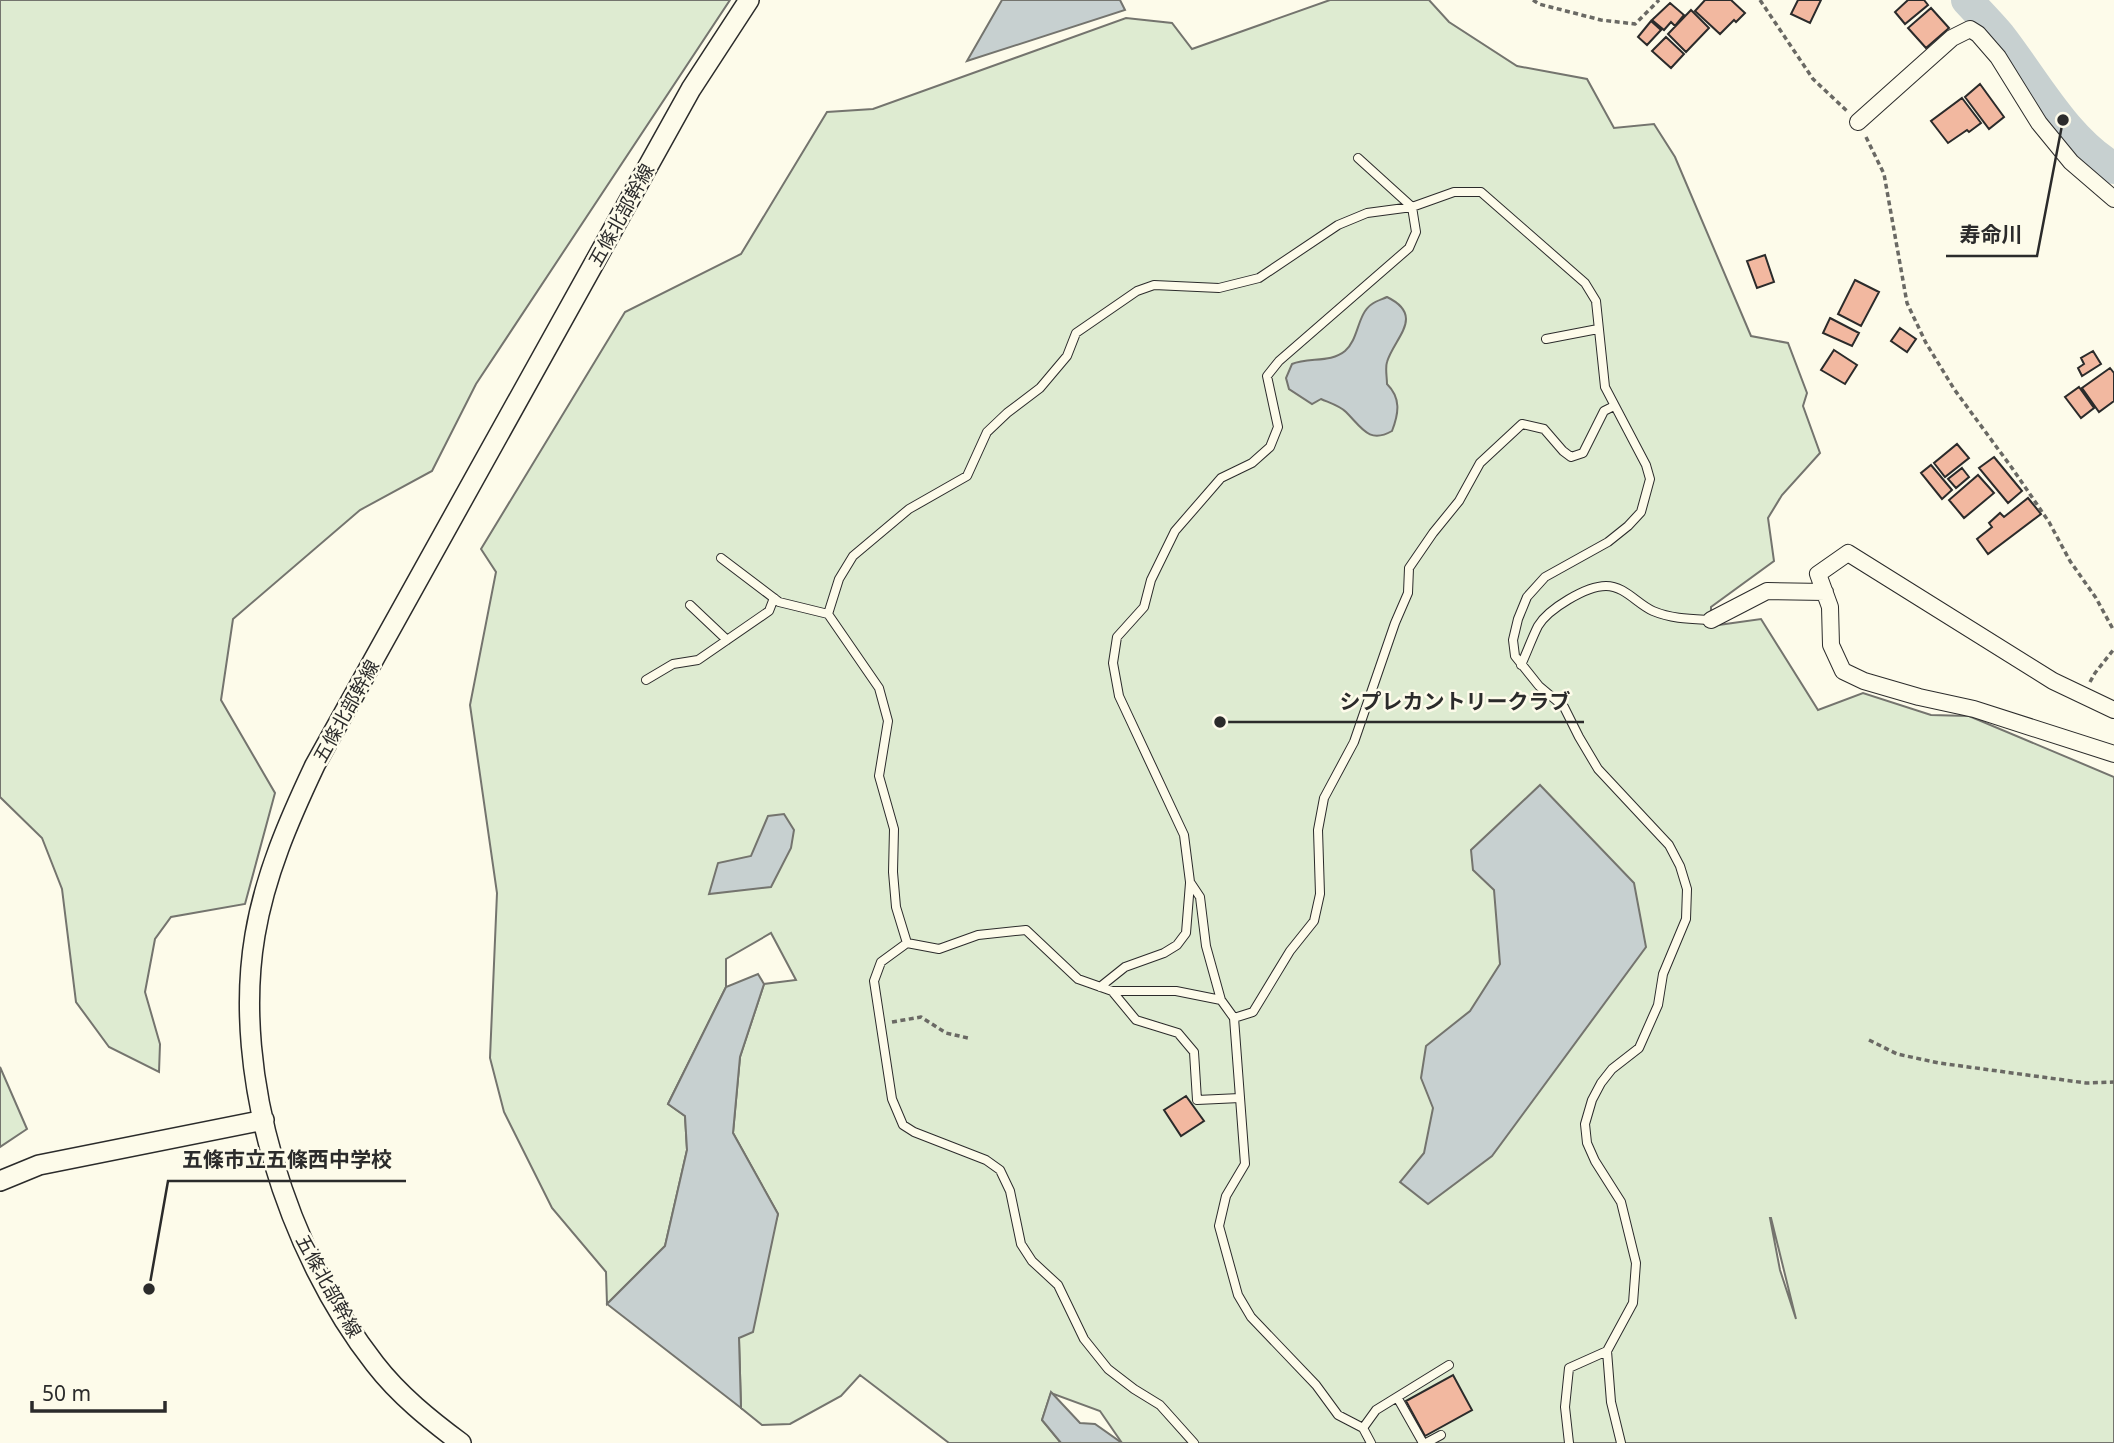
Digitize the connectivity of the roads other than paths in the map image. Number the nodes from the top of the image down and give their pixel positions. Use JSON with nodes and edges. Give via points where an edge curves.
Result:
{"nodes":[{"id":1,"x":749,"y":0,"type":"edge"},
{"id":2,"x":1858,"y":122,"type":"road end"},
{"id":3,"x":1358,"y":158,"type":"dead end"},
{"id":4,"x":2114,"y":199,"type":"edge"},
{"id":5,"x":1412,"y":207,"type":"junction"},
{"id":6,"x":1598,"y":329,"type":"junction"},
{"id":7,"x":1546,"y":339,"type":"dead end"},
{"id":8,"x":1615,"y":406,"type":"junction"},
{"id":9,"x":721,"y":558,"type":"dead end"},
{"id":10,"x":1825,"y":592,"type":"junction"},
{"id":11,"x":774,"y":598,"type":"junction"},
{"id":12,"x":690,"y":606,"type":"dead end"},
{"id":13,"x":828,"y":614,"type":"junction"},
{"id":14,"x":1711,"y":620,"type":"joint"},
{"id":15,"x":727,"y":640,"type":"junction"},
{"id":16,"x":1521,"y":665,"type":"junction"},
{"id":17,"x":646,"y":680,"type":"dead end"},
{"id":18,"x":2114,"y":710,"type":"edge"},
{"id":19,"x":2114,"y":754,"type":"edge"},
{"id":20,"x":1190,"y":882,"type":"junction"},
{"id":21,"x":907,"y":943,"type":"junction"},
{"id":22,"x":1100,"y":987,"type":"junction"},
{"id":23,"x":1112,"y":991,"type":"junction"},
{"id":24,"x":1221,"y":1000,"type":"junction"},
{"id":25,"x":1234,"y":1018,"type":"junction"},
{"id":26,"x":1240,"y":1097,"type":"junction"},
{"id":27,"x":264,"y":1120,"type":"junction"},
{"id":28,"x":0,"y":1181,"type":"edge"},
{"id":29,"x":1607,"y":1351,"type":"junction"},
{"id":30,"x":1449,"y":1366,"type":"dead end"},
{"id":31,"x":1397,"y":1397,"type":"junction"},
{"id":32,"x":1363,"y":1428,"type":"junction"},
{"id":33,"x":1441,"y":1435,"type":"dead end"},
{"id":34,"x":453,"y":1441,"type":"edge"},
{"id":35,"x":1194,"y":1443,"type":"edge"},
{"id":36,"x":1371,"y":1443,"type":"edge"},
{"id":37,"x":1425,"y":1443,"type":"edge"},
{"id":38,"x":1570,"y":1443,"type":"edge"},
{"id":39,"x":1621,"y":1443,"type":"edge"}],
"edges":[{"from":1,"to":27,"type":"street","name":"五條北部幹線","via":[[685,101],[291,816],[265,887],[254,936],[250,1031]]},
{"from":2,"to":4,"type":"street","via":[[1952,38],[1970,29],[1997,57],[2039,123],[2071,162]]},
{"from":3,"to":5,"type":"lane"},
{"from":5,"to":6,"type":"lane","via":[[1454,192],[1481,192],[1585,283],[1596,301]]},
{"from":5,"to":13,"type":"lane","via":[[1367,213],[1338,225],[1259,278],[1219,288],[1154,285],[1137,291],[1076,333],[1067,356],[1040,388],[987,432],[967,476],[909,509],[853,556],[838,579]]},
{"from":5,"to":20,"type":"lane","via":[[1416,232],[1409,248],[1267,376],[1278,427],[1270,447],[1252,463],[1221,478],[1175,531],[1151,580],[1144,607],[1117,637],[1113,663],[1119,696],[1184,835]]},
{"from":6,"to":7,"type":"lane"},
{"from":6,"to":8,"type":"lane","via":[[1605,387]]},
{"from":8,"to":16,"type":"lane","via":[[1650,479],[1641,512],[1608,542],[1545,577],[1527,597],[1513,640]]},
{"from":8,"to":25,"type":"lane","via":[[1604,411],[1583,453],[1571,457],[1544,429],[1522,424],[1480,463],[1459,501],[1409,568],[1408,593],[1354,742],[1324,798],[1318,830],[1320,894],[1314,921],[1253,1012]]},
{"from":9,"to":11,"type":"lane"},
{"from":10,"to":14,"type":"street","via":[[1767,592]]},
{"from":10,"to":18,"type":"street","via":[[1818,574],[1848,554],[2053,681]]},
{"from":10,"to":19,"type":"street","via":[[1831,645],[1843,671]]},
{"from":11,"to":13,"type":"lane"},
{"from":11,"to":15,"type":"lane","via":[[769,611]]},
{"from":12,"to":15,"type":"lane"},
{"from":13,"to":21,"type":"lane","via":[[879,688],[888,721],[879,776],[894,829],[897,907]]},
{"from":14,"to":16,"type":"lane","via":[[1677,618],[1651,610],[1628,593],[1607,586],[1595,588],[1553,609],[1539,624]]},
{"from":15,"to":17,"type":"lane","via":[[698,660],[673,664]]},
{"from":16,"to":29,"type":"lane","via":[[1564,707],[1598,769],[1669,845],[1687,889],[1686,919],[1662,974],[1658,1005],[1639,1048],[1601,1083],[1585,1124],[1595,1161],[1621,1202],[1636,1263],[1633,1303]]},
{"from":20,"to":22,"type":"lane","via":[[1186,933],[1177,945],[1125,967]]},
{"from":20,"to":24,"type":"lane","via":[[1200,897],[1206,946]]},
{"from":21,"to":22,"type":"lane","via":[[939,950],[978,935],[1026,930],[1078,979]]},
{"from":21,"to":35,"type":"lane","via":[[881,962],[874,981],[892,1099],[903,1125],[1000,1170],[1010,1191],[1021,1244],[1058,1285],[1084,1339],[1108,1368],[1160,1405]]},
{"from":22,"to":23,"type":"lane"},
{"from":23,"to":24,"type":"lane","via":[[1176,991]]},
{"from":23,"to":26,"type":"lane","via":[[1136,1020],[1178,1033],[1194,1052],[1196,1100]]},
{"from":24,"to":25,"type":"lane"},
{"from":25,"to":26,"type":"lane"},
{"from":26,"to":32,"type":"lane","via":[[1245,1164],[1226,1196],[1219,1226],[1238,1295],[1251,1317],[1338,1415]]},
{"from":27,"to":28,"type":"street","via":[[39,1165]]},
{"from":27,"to":34,"type":"street","name":"五條北部幹線","via":[[292,1216],[337,1306],[376,1366]]},
{"from":29,"to":38,"type":"lane","via":[[1569,1368],[1565,1407]]},
{"from":29,"to":39,"type":"lane","via":[[1611,1402]]},
{"from":30,"to":31,"type":"lane"},
{"from":31,"to":32,"type":"lane","via":[[1376,1410]]},
{"from":31,"to":37,"type":"lane"},
{"from":32,"to":36,"type":"lane"},
{"from":33,"to":37,"type":"lane"}]}
